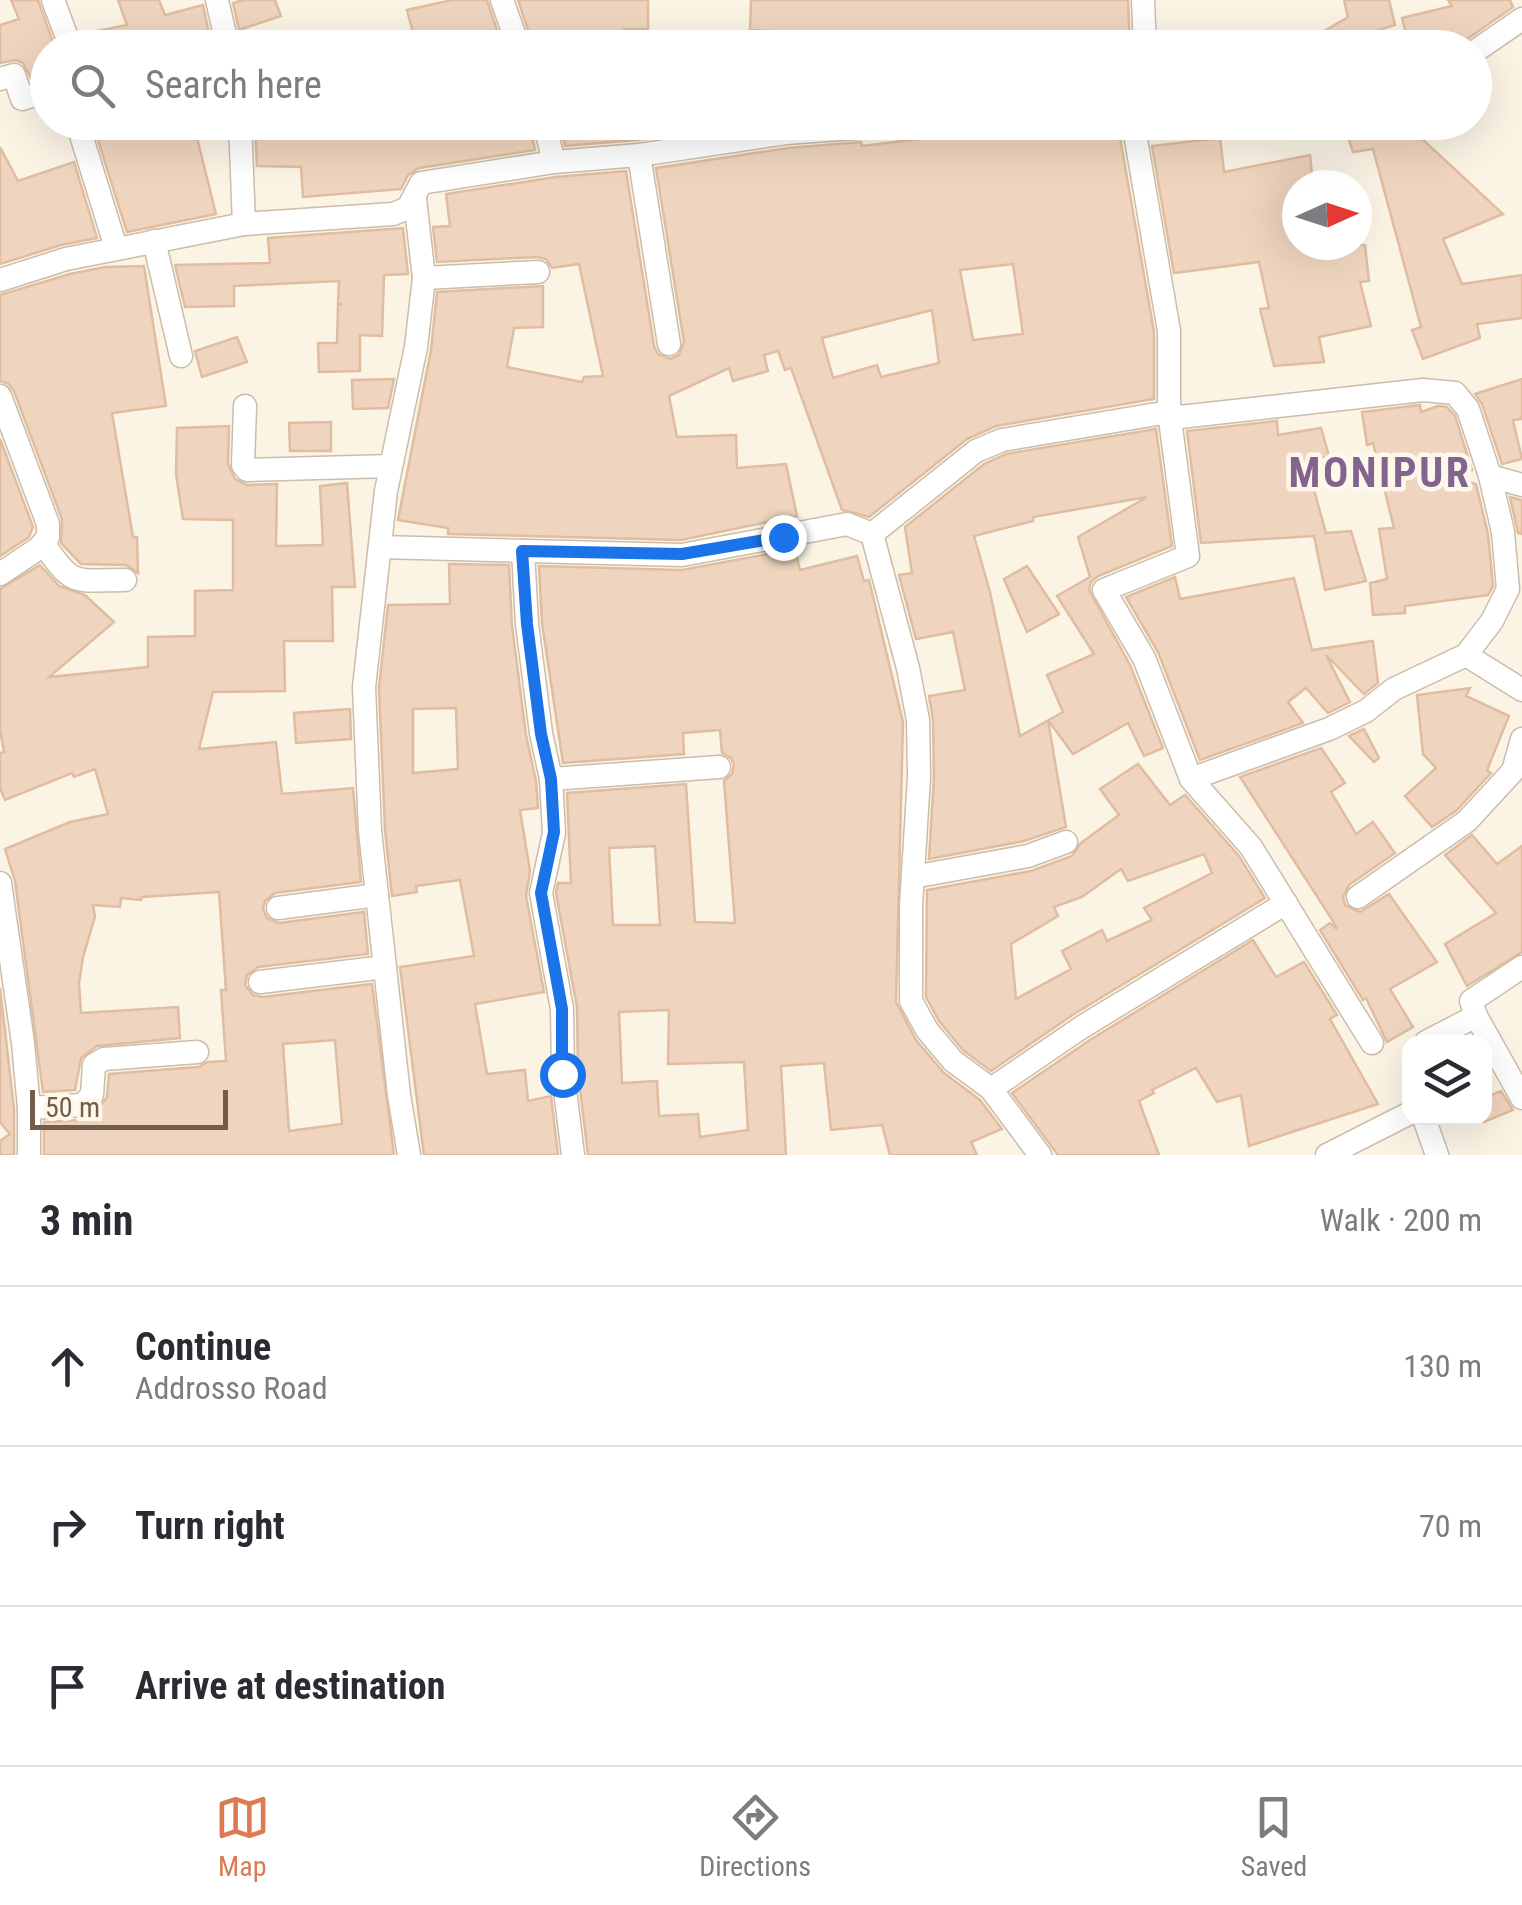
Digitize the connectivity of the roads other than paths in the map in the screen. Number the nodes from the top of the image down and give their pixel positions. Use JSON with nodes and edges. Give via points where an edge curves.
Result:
{"nodes":[{"id":1,"x":53,"y":0,"type":"edge"},
{"id":2,"x":217,"y":0,"type":"edge"},
{"id":3,"x":502,"y":0,"type":"edge"},
{"id":4,"x":1144,"y":0,"type":"edge"},
{"id":5,"x":1513,"y":0,"type":"edge"},
{"id":6,"x":1522,"y":16,"type":"edge"},
{"id":7,"x":64,"y":30,"type":"edge"},
{"id":8,"x":224,"y":30,"type":"edge"},
{"id":9,"x":513,"y":30,"type":"edge"},
{"id":10,"x":1145,"y":30,"type":"edge"},
{"id":11,"x":1492,"y":38,"type":"edge"},
{"id":12,"x":0,"y":79,"type":"edge"},
{"id":13,"x":30,"y":97,"type":"edge"},
{"id":14,"x":83,"y":140,"type":"edge"},
{"id":15,"x":241,"y":140,"type":"edge"},
{"id":16,"x":548,"y":140,"type":"edge"},
{"id":17,"x":739,"y":140,"type":"edge"},
{"id":18,"x":1136,"y":140,"type":"edge"},
{"id":19,"x":638,"y":155,"type":"junction"},
{"id":20,"x":554,"y":162,"type":"junction"},
{"id":21,"x":415,"y":199,"type":"junction"},
{"id":22,"x":244,"y":224,"type":"junction"},
{"id":23,"x":154,"y":241,"type":"junction"},
{"id":24,"x":116,"y":248,"type":"junction"},
{"id":25,"x":538,"y":272,"type":"dead end"},
{"id":26,"x":424,"y":278,"type":"junction"},
{"id":27,"x":0,"y":280,"type":"edge"},
{"id":28,"x":670,"y":344,"type":"dead end"},
{"id":29,"x":181,"y":356,"type":"dead end"},
{"id":30,"x":0,"y":396,"type":"edge"},
{"id":31,"x":245,"y":406,"type":"dead end"},
{"id":32,"x":1168,"y":412,"type":"junction"},
{"id":33,"x":392,"y":466,"type":"junction"},
{"id":34,"x":1490,"y":476,"type":"junction"},
{"id":35,"x":1522,"y":485,"type":"edge"},
{"id":36,"x":872,"y":534,"type":"junction"},
{"id":37,"x":44,"y":543,"type":"junction"},
{"id":38,"x":380,"y":547,"type":"junction"},
{"id":39,"x":522,"y":551,"type":"junction"},
{"id":40,"x":0,"y":574,"type":"edge"},
{"id":41,"x":125,"y":580,"type":"dead end"},
{"id":42,"x":1466,"y":655,"type":"junction"},
{"id":43,"x":1522,"y":690,"type":"edge"},
{"id":44,"x":1522,"y":739,"type":"edge"},
{"id":45,"x":718,"y":768,"type":"dead end"},
{"id":46,"x":551,"y":779,"type":"junction"},
{"id":47,"x":1191,"y":779,"type":"junction"},
{"id":48,"x":1066,"y":842,"type":"dead end"},
{"id":49,"x":913,"y":877,"type":"junction"},
{"id":50,"x":0,"y":883,"type":"edge"},
{"id":51,"x":377,"y":895,"type":"junction"},
{"id":52,"x":1358,"y":897,"type":"dead end"},
{"id":53,"x":1286,"y":903,"type":"junction"},
{"id":54,"x":278,"y":908,"type":"dead end"},
{"id":55,"x":385,"y":966,"type":"junction"},
{"id":56,"x":1522,"y":967,"type":"edge"},
{"id":57,"x":260,"y":982,"type":"dead end"},
{"id":58,"x":1476,"y":1016,"type":"junction"},
{"id":59,"x":1439,"y":1035,"type":"edge"},
{"id":60,"x":1372,"y":1044,"type":"dead end"},
{"id":61,"x":197,"y":1052,"type":"dead end"},
{"id":62,"x":991,"y":1089,"type":"junction"},
{"id":63,"x":1522,"y":1098,"type":"edge"},
{"id":64,"x":29,"y":1108,"type":"junction"},
{"id":65,"x":1402,"y":1116,"type":"edge"},
{"id":66,"x":1426,"y":1125,"type":"edge"},
{"id":67,"x":29,"y":1155,"type":"edge"},
{"id":68,"x":409,"y":1155,"type":"edge"},
{"id":69,"x":573,"y":1155,"type":"edge"},
{"id":70,"x":1040,"y":1155,"type":"edge"},
{"id":71,"x":1327,"y":1155,"type":"edge"},
{"id":72,"x":1437,"y":1155,"type":"edge"}],
"edges":[{"from":1,"to":7,"type":"street"},
{"from":2,"to":8,"type":"street"},
{"from":3,"to":9,"type":"street"},
{"from":4,"to":10,"type":"street"},
{"from":5,"to":6,"type":"street"},
{"from":6,"to":11,"type":"street"},
{"from":12,"to":13,"type":"street","via":[[14,74],[22,99]]},
{"from":14,"to":24,"type":"street"},
{"from":15,"to":22,"type":"street"},
{"from":16,"to":20,"type":"street"},
{"from":17,"to":19,"type":"street"},
{"from":18,"to":32,"type":"street","via":[[1169,331]]},
{"from":19,"to":20,"type":"street"},
{"from":19,"to":28,"type":"street"},
{"from":20,"to":21,"type":"street","via":[[422,184]]},
{"from":21,"to":22,"type":"street","via":[[392,214]]},
{"from":21,"to":26,"type":"street"},
{"from":22,"to":23,"type":"street"},
{"from":23,"to":24,"type":"street"},
{"from":23,"to":29,"type":"street"},
{"from":24,"to":27,"type":"street"},
{"from":25,"to":26,"type":"street"},
{"from":26,"to":33,"type":"street"},
{"from":30,"to":37,"type":"street","via":[[48,524]]},
{"from":31,"to":33,"type":"street","via":[[248,470]]},
{"from":32,"to":34,"type":"street","via":[[1180,417],[1456,392]]},
{"from":32,"to":36,"type":"street","via":[[976,450]]},
{"from":32,"to":47,"type":"street","via":[[1188,556],[1104,590],[1144,658]]},
{"from":33,"to":38,"type":"street"},
{"from":34,"to":35,"type":"street"},
{"from":34,"to":42,"type":"street","via":[[1508,589]]},
{"from":36,"to":39,"type":"street","via":[[846,524],[682,554]]},
{"from":36,"to":49,"type":"street","via":[[918,720]]},
{"from":37,"to":40,"type":"street"},
{"from":37,"to":41,"type":"street","via":[[74,580]]},
{"from":38,"to":39,"type":"street"},
{"from":38,"to":51,"type":"street","via":[[364,688]]},
{"from":39,"to":46,"type":"street"},
{"from":42,"to":43,"type":"street"},
{"from":42,"to":47,"type":"street","via":[[1329,729]]},
{"from":44,"to":52,"type":"street","via":[[1513,771],[1468,821]]},
{"from":45,"to":46,"type":"street"},
{"from":46,"to":69,"type":"street","via":[[554,832],[541,893],[562,1009]]},
{"from":47,"to":53,"type":"street","via":[[1252,846]]},
{"from":48,"to":49,"type":"street","via":[[1028,856]]},
{"from":49,"to":62,"type":"street","via":[[911,1001],[953,1061]]},
{"from":50,"to":64,"type":"street"},
{"from":51,"to":54,"type":"street"},
{"from":51,"to":55,"type":"street"},
{"from":53,"to":60,"type":"street"},
{"from":53,"to":62,"type":"street"},
{"from":55,"to":57,"type":"street"},
{"from":55,"to":68,"type":"street"},
{"from":56,"to":58,"type":"street","via":[[1471,1001]]},
{"from":58,"to":59,"type":"street"},
{"from":58,"to":63,"type":"street"},
{"from":61,"to":64,"type":"street","via":[[99,1061],[92,1095],[82,1104]]},
{"from":62,"to":70,"type":"street"},
{"from":64,"to":67,"type":"street"},
{"from":65,"to":71,"type":"street"},
{"from":66,"to":72,"type":"street"}]}
